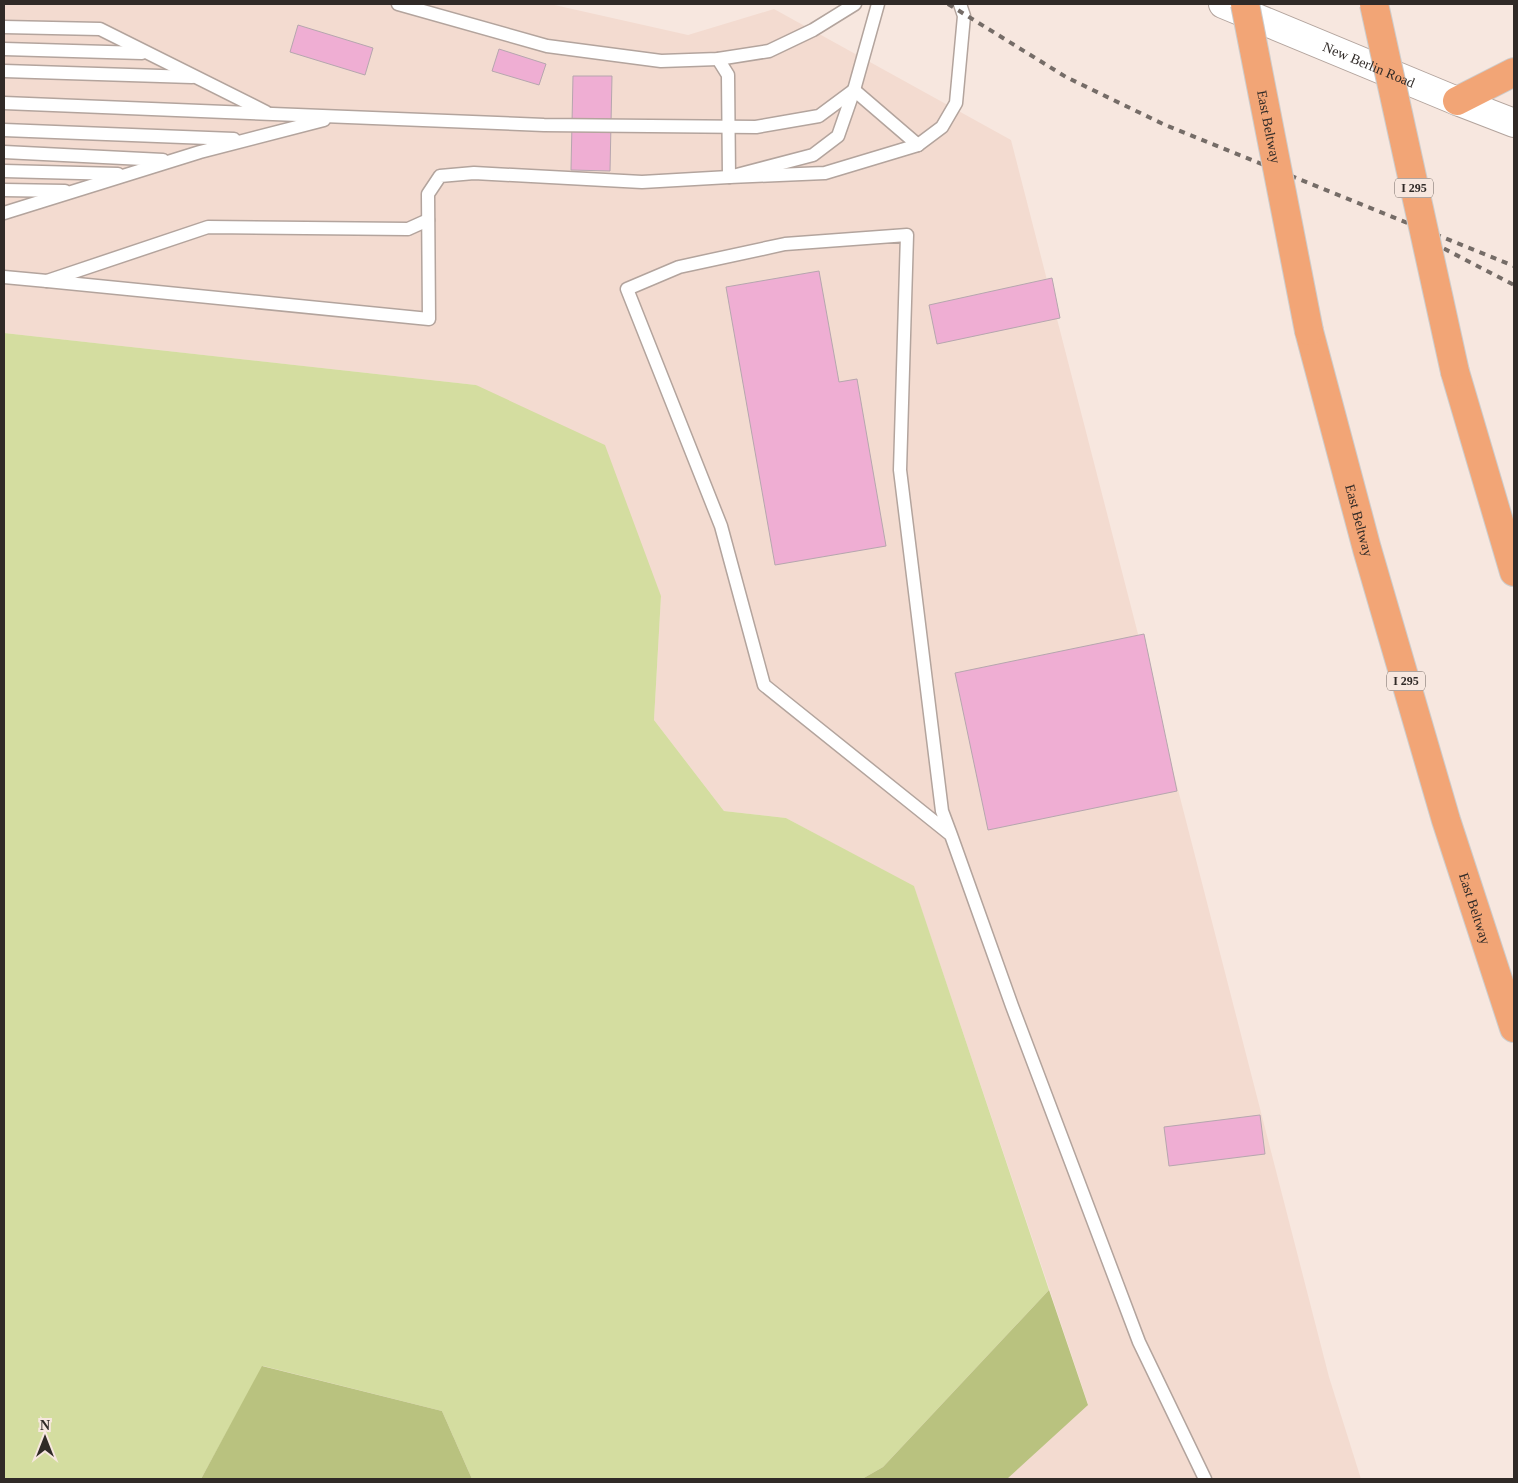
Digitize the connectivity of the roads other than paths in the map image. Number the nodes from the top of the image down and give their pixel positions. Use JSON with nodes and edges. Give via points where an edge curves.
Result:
{"nodes":[{"id":1,"x":398,"y":4,"type":"edge"},
{"id":2,"x":855,"y":4,"type":"edge"},
{"id":3,"x":878,"y":4,"type":"edge"},
{"id":4,"x":960,"y":4,"type":"edge"},
{"id":5,"x":1223,"y":4,"type":"edge"},
{"id":6,"x":1245,"y":4,"type":"edge"},
{"id":7,"x":1374,"y":4,"type":"edge"},
{"id":8,"x":4,"y":27,"type":"edge"},
{"id":9,"x":4,"y":49,"type":"edge"},
{"id":10,"x":148,"y":53,"type":"junction"},
{"id":11,"x":718,"y":59,"type":"junction"},
{"id":12,"x":4,"y":71,"type":"edge"},
{"id":13,"x":1514,"y":72,"type":"edge"},
{"id":14,"x":197,"y":78,"type":"junction"},
{"id":15,"x":854,"y":90,"type":"junction"},
{"id":16,"x":1457,"y":101,"type":"junction"},
{"id":17,"x":4,"y":103,"type":"edge"},
{"id":18,"x":271,"y":114,"type":"junction"},
{"id":19,"x":338,"y":117,"type":"junction"},
{"id":20,"x":1514,"y":123,"type":"edge"},
{"id":21,"x":730,"y":127,"type":"junction"},
{"id":22,"x":4,"y":130,"type":"edge"},
{"id":23,"x":249,"y":139,"type":"junction"},
{"id":24,"x":918,"y":145,"type":"junction"},
{"id":25,"x":4,"y":152,"type":"edge"},
{"id":26,"x":173,"y":160,"type":"junction"},
{"id":27,"x":4,"y":171,"type":"edge"},
{"id":28,"x":128,"y":174,"type":"junction"},
{"id":29,"x":729,"y":177,"type":"junction"},
{"id":30,"x":4,"y":190,"type":"edge"},
{"id":31,"x":75,"y":191,"type":"junction"},
{"id":32,"x":4,"y":213,"type":"edge"},
{"id":33,"x":428,"y":220,"type":"junction"},
{"id":34,"x":4,"y":277,"type":"edge"},
{"id":35,"x":47,"y":281,"type":"junction"},
{"id":36,"x":1514,"y":572,"type":"edge"},
{"id":37,"x":951,"y":835,"type":"junction"},
{"id":38,"x":1514,"y":1028,"type":"edge"},
{"id":39,"x":1205,"y":1479,"type":"edge"}],
"edges":[{"from":1,"to":11,"type":"lane","via":[[547,46],[661,61]]},
{"from":2,"to":11,"type":"lane","via":[[813,30],[769,51]]},
{"from":3,"to":15,"type":"lane"},
{"from":4,"to":24,"type":"lane","via":[[964,16],[956,103],[942,127]]},
{"from":5,"to":16,"type":"street","name":"New Berlin Road"},
{"from":6,"to":38,"type":"highway","name":"East Beltway","number":"I 295","bridge":true,"via":[[1309,332],[1367,549],[1446,820]]},
{"from":7,"to":36,"type":"highway","number":"I 295","bridge":true,"via":[[1455,372]]},
{"from":8,"to":10,"type":"lane","via":[[100,30]]},
{"from":9,"to":10,"type":"lane"},
{"from":10,"to":14,"type":"lane"},
{"from":11,"to":21,"type":"lane","via":[[728,75]]},
{"from":12,"to":14,"type":"lane"},
{"from":13,"to":16,"type":"highway"},
{"from":14,"to":18,"type":"lane"},
{"from":15,"to":21,"type":"lane","via":[[819,116],[756,127]]},
{"from":15,"to":24,"type":"lane"},
{"from":15,"to":29,"type":"lane","via":[[838,136],[813,155]]},
{"from":16,"to":20,"type":"street","name":"New Berlin Road"},
{"from":17,"to":18,"type":"lane"},
{"from":18,"to":19,"type":"lane"},
{"from":19,"to":21,"type":"lane","via":[[544,125]]},
{"from":19,"to":23,"type":"lane"},
{"from":21,"to":29,"type":"lane"},
{"from":22,"to":23,"type":"lane"},
{"from":23,"to":26,"type":"lane"},
{"from":24,"to":29,"type":"lane","via":[[826,173]]},
{"from":25,"to":26,"type":"lane"},
{"from":26,"to":28,"type":"lane"},
{"from":27,"to":28,"type":"lane"},
{"from":28,"to":31,"type":"lane"},
{"from":29,"to":33,"type":"lane","via":[[642,182],[474,173],[440,176],[428,194]]},
{"from":30,"to":31,"type":"lane"},
{"from":31,"to":32,"type":"lane"},
{"from":33,"to":35,"type":"lane","via":[[408,229],[208,227]]},
{"from":33,"to":35,"type":"lane","via":[[429,319]]},
{"from":34,"to":35,"type":"lane"},
{"from":37,"to":37,"type":"lane","via":[[942,811],[900,470],[908,235],[785,244],[679,267],[627,289],[721,526],[764,685]]},
{"from":37,"to":39,"type":"lane","via":[[1139,1342]]}]}
